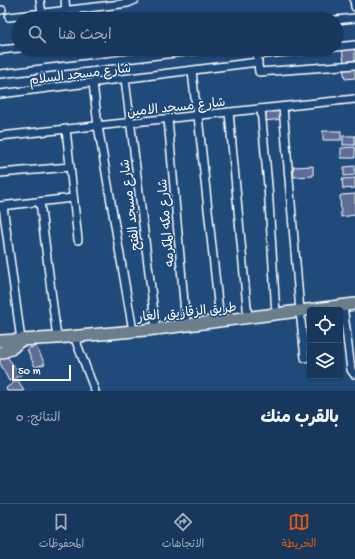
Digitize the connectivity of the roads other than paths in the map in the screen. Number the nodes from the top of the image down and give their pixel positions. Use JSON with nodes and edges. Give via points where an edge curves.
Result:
{"nodes":[{"id":1,"x":40,"y":0,"type":"edge"},
{"id":2,"x":65,"y":0,"type":"edge"},
{"id":3,"x":89,"y":0,"type":"edge"},
{"id":4,"x":135,"y":0,"type":"edge"},
{"id":5,"x":354,"y":0,"type":"edge"},
{"id":6,"x":113,"y":3,"type":"edge"},
{"id":7,"x":355,"y":7,"type":"edge"},
{"id":8,"x":90,"y":8,"type":"junction"},
{"id":9,"x":66,"y":11,"type":"junction"},
{"id":10,"x":42,"y":12,"type":"edge"},
{"id":11,"x":58,"y":12,"type":"edge"},
{"id":12,"x":9,"y":17,"type":"dead end"},
{"id":13,"x":12,"y":17,"type":"edge"},
{"id":14,"x":355,"y":18,"type":"edge"},
{"id":15,"x":343,"y":19,"type":"edge"},
{"id":16,"x":355,"y":45,"type":"edge"},
{"id":17,"x":343,"y":46,"type":"edge"},
{"id":18,"x":12,"y":49,"type":"edge"},
{"id":19,"x":0,"y":50,"type":"edge"},
{"id":20,"x":150,"y":56,"type":"edge"},
{"id":21,"x":257,"y":56,"type":"edge"},
{"id":22,"x":355,"y":64,"type":"edge"},
{"id":23,"x":192,"y":71,"type":"junction"},
{"id":24,"x":0,"y":74,"type":"edge"},
{"id":25,"x":125,"y":79,"type":"junction"},
{"id":26,"x":93,"y":84,"type":"junction"},
{"id":27,"x":0,"y":94,"type":"edge"},
{"id":28,"x":355,"y":99,"type":"edge"},
{"id":29,"x":283,"y":107,"type":"junction"},
{"id":30,"x":261,"y":109,"type":"junction"},
{"id":31,"x":229,"y":112,"type":"junction"},
{"id":32,"x":198,"y":116,"type":"junction"},
{"id":33,"x":168,"y":119,"type":"junction"},
{"id":34,"x":131,"y":122,"type":"junction"},
{"id":35,"x":98,"y":126,"type":"junction"},
{"id":36,"x":66,"y":129,"type":"junction"},
{"id":37,"x":0,"y":136,"type":"edge"},
{"id":38,"x":70,"y":167,"type":"junction"},
{"id":39,"x":0,"y":173,"type":"edge"},
{"id":40,"x":73,"y":198,"type":"junction"},
{"id":41,"x":40,"y":202,"type":"junction"},
{"id":42,"x":2,"y":206,"type":"edge"},
{"id":43,"x":78,"y":240,"type":"dead end"},
{"id":44,"x":355,"y":304,"type":"edge"},
{"id":45,"x":343,"y":305,"type":"junction"},
{"id":46,"x":331,"y":307,"type":"edge"},
{"id":47,"x":307,"y":310,"type":"edge"},
{"id":48,"x":300,"y":311,"type":"junction"},
{"id":49,"x":276,"y":314,"type":"junction"},
{"id":50,"x":248,"y":318,"type":"junction"},
{"id":51,"x":220,"y":320,"type":"junction"},
{"id":52,"x":186,"y":325,"type":"junction"},
{"id":53,"x":156,"y":329,"type":"junction"},
{"id":54,"x":132,"y":331,"type":"junction"},
{"id":55,"x":74,"y":336,"type":"junction"},
{"id":56,"x":57,"y":338,"type":"junction"},
{"id":57,"x":21,"y":340,"type":"junction"},
{"id":58,"x":0,"y":341,"type":"edge"},
{"id":59,"x":0,"y":353,"type":"edge"},
{"id":60,"x":305,"y":358,"type":"dead end"},
{"id":61,"x":354,"y":374,"type":"dead end"},
{"id":62,"x":95,"y":391,"type":"edge"}],
"edges":[{"from":1,"to":10,"type":"street"},
{"from":2,"to":9,"type":"street"},
{"from":3,"to":8,"type":"street"},
{"from":4,"to":6,"type":"street","via":[[128,3]]},
{"from":5,"to":7,"type":"street"},
{"from":6,"to":8,"type":"street"},
{"from":8,"to":9,"type":"street"},
{"from":9,"to":11,"type":"street"},
{"from":12,"to":13,"type":"street"},
{"from":14,"to":15,"type":"street"},
{"from":16,"to":17,"type":"street"},
{"from":18,"to":19,"type":"street"},
{"from":20,"to":24,"type":"street"},
{"from":21,"to":22,"type":"street","via":[[259,72]]},
{"from":21,"to":23,"type":"street","name":"شارع مسجد السلام"},
{"from":23,"to":25,"type":"street","name":"شارع مسجد السلام"},
{"from":23,"to":32,"type":"street"},
{"from":25,"to":26,"type":"street","name":"شارع مسجد السلام"},
{"from":25,"to":34,"type":"street","name":"شارع مسجد الفتح"},
{"from":26,"to":27,"type":"street","name":"شارع مسجد السلام"},
{"from":26,"to":35,"type":"street"},
{"from":28,"to":29,"type":"street","name":"شارع مسجد الامين"},
{"from":29,"to":30,"type":"street","name":"شارع مسجد الامين"},
{"from":29,"to":48,"type":"street"},
{"from":30,"to":31,"type":"street","name":"شارع مسجد الامين"},
{"from":30,"to":49,"type":"street"},
{"from":31,"to":32,"type":"street","name":"شارع مسجد الامين"},
{"from":31,"to":50,"type":"street"},
{"from":32,"to":33,"type":"street","name":"شارع مسجد الامين"},
{"from":32,"to":51,"type":"street"},
{"from":33,"to":34,"type":"street","name":"شارع مسجد الامين"},
{"from":33,"to":52,"type":"street","name":"شارع مكه المكرمه"},
{"from":34,"to":35,"type":"street","name":"شارع مسجد الامين"},
{"from":34,"to":53,"type":"street","name":"شارع مسجد الفتح"},
{"from":35,"to":36,"type":"street","name":"شارع مسجد الامين"},
{"from":35,"to":54,"type":"street"},
{"from":36,"to":37,"type":"street","name":"شارع مسجد الامين"},
{"from":36,"to":38,"type":"street"},
{"from":38,"to":39,"type":"street"},
{"from":38,"to":40,"type":"street"},
{"from":40,"to":41,"type":"street"},
{"from":40,"to":43,"type":"street"},
{"from":41,"to":42,"type":"street"},
{"from":41,"to":56,"type":"street"},
{"from":42,"to":57,"type":"street"},
{"from":44,"to":45,"type":"main road","name":"طريق الزقازيق, الغار"},
{"from":45,"to":46,"type":"main road","name":"طريق الزقازيق, الغار"},
{"from":45,"to":61,"type":"street","via":[[351,370]]},
{"from":47,"to":48,"type":"main road","name":"طريق الزقازيق, الغار"},
{"from":48,"to":49,"type":"main road","name":"طريق الزقازيق, الغار"},
{"from":48,"to":60,"type":"street"},
{"from":49,"to":50,"type":"main road","name":"طريق الزقازيق, الغار"},
{"from":50,"to":51,"type":"main road","name":"طريق الزقازيق, الغار"},
{"from":51,"to":52,"type":"main road","name":"طريق الزقازيق, الغار"},
{"from":52,"to":53,"type":"main road","name":"طريق الزقازيق, الغار"},
{"from":53,"to":54,"type":"main road","name":"طريق الزقازيق, الغار"},
{"from":54,"to":55,"type":"main road","name":"طريق الزقازيق, الغار"},
{"from":55,"to":56,"type":"main road","name":"طريق الزقازيق, الغار"},
{"from":55,"to":62,"type":"street"},
{"from":56,"to":57,"type":"main road","name":"طريق الزقازيق, الغار"},
{"from":57,"to":58,"type":"main road","name":"طريق الزقازيق, الغار"},
{"from":57,"to":59,"type":"main road","via":[[11,349]]}]}
